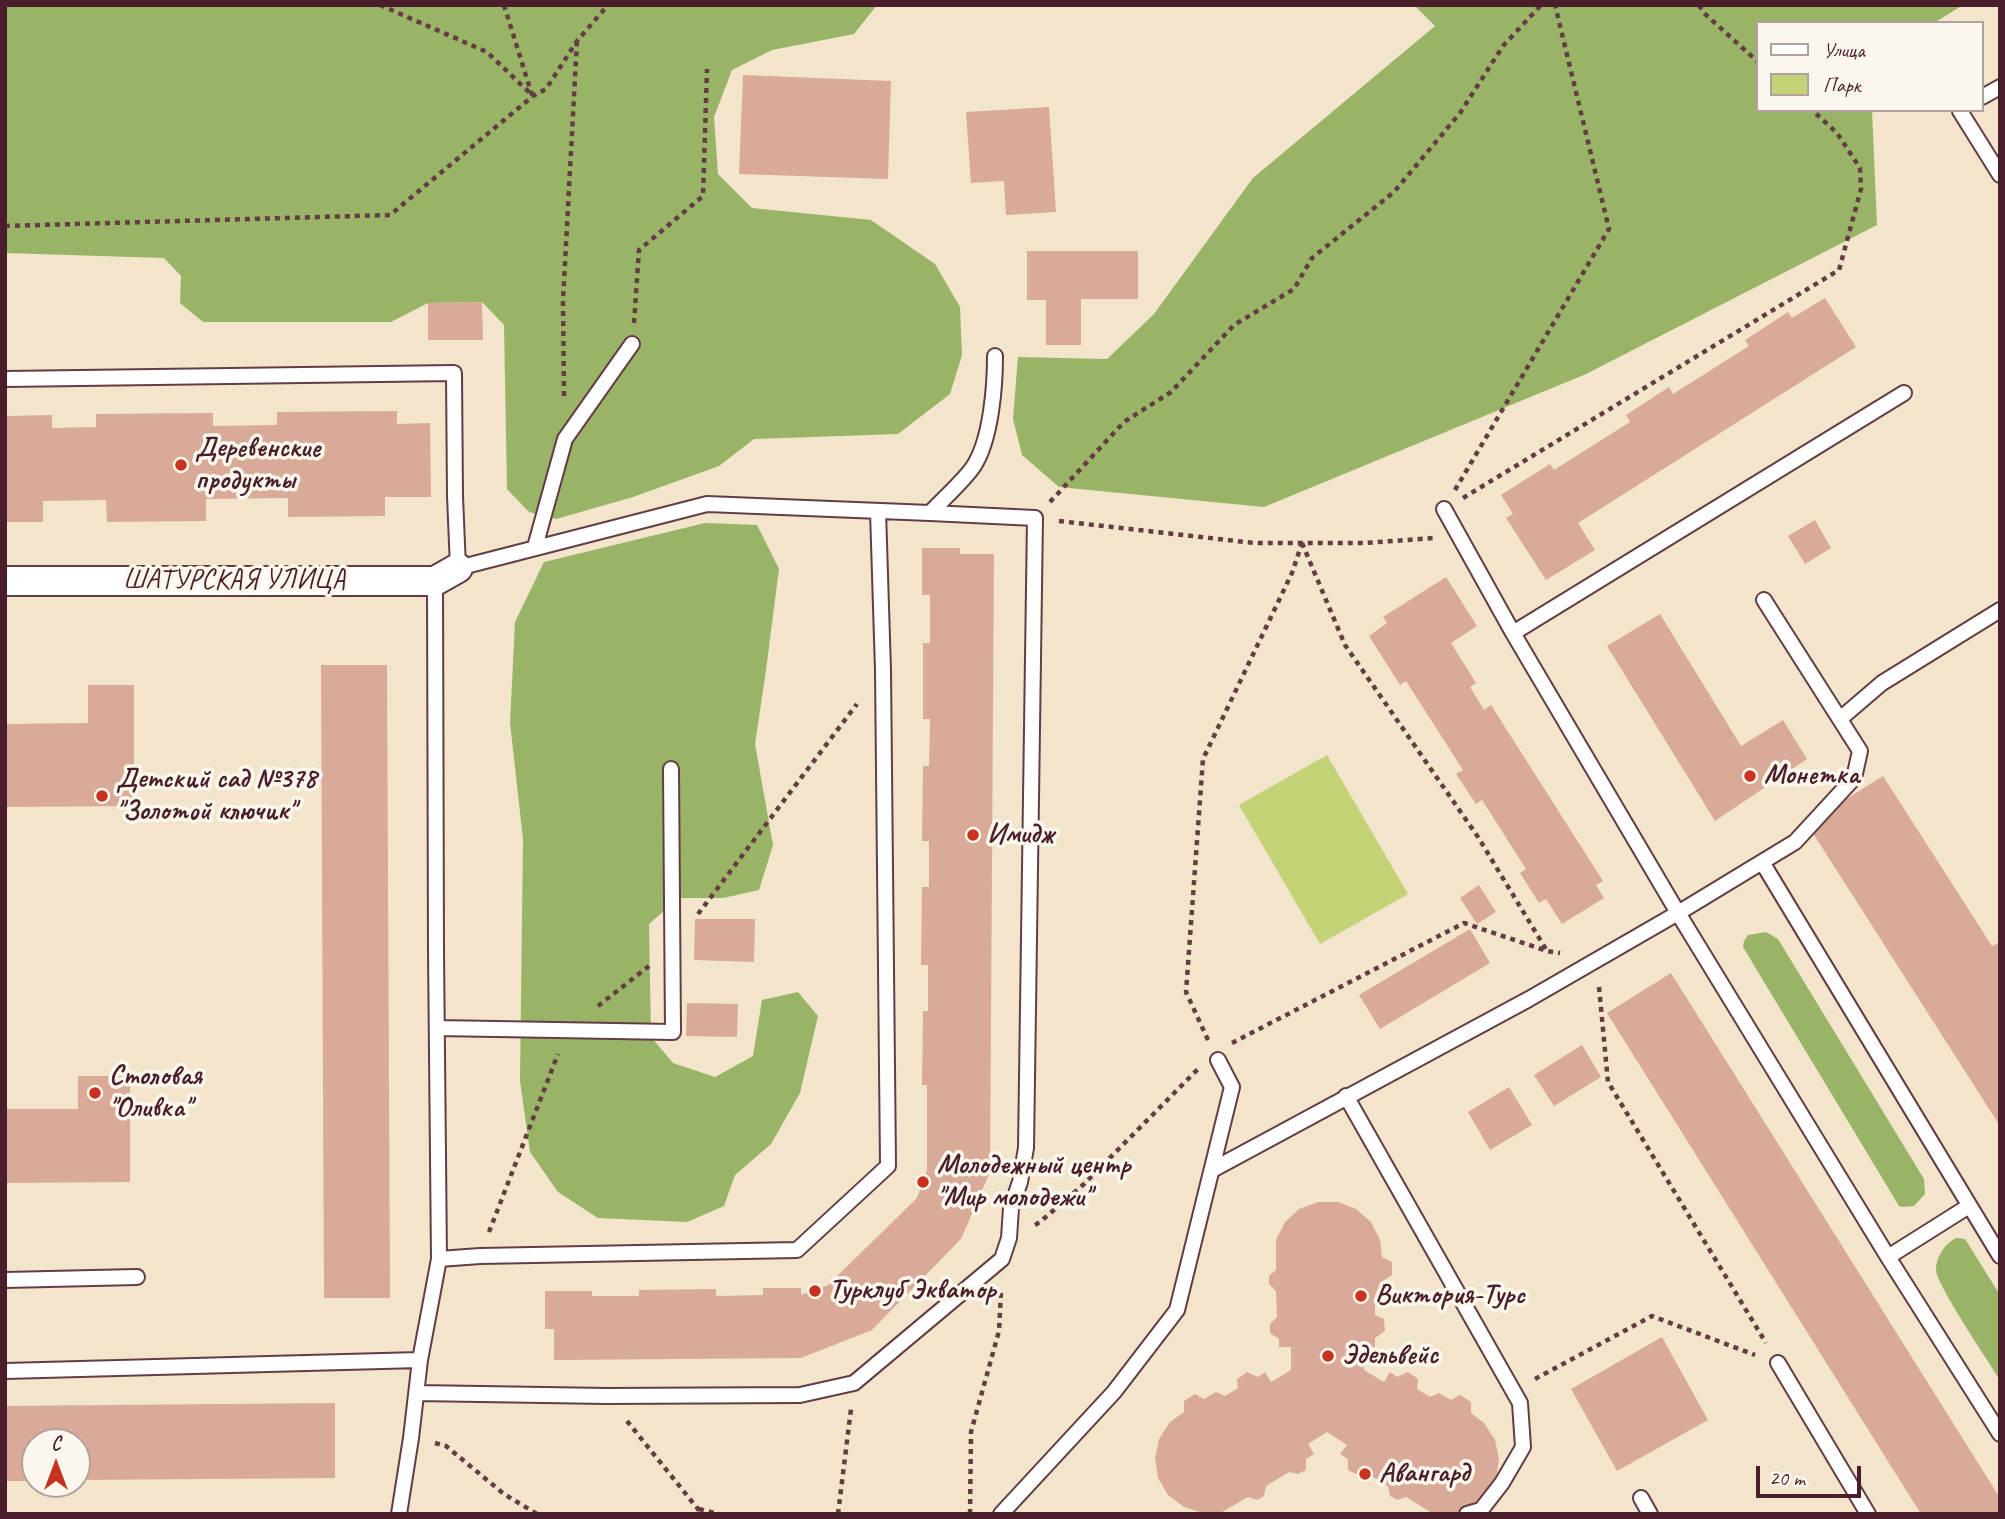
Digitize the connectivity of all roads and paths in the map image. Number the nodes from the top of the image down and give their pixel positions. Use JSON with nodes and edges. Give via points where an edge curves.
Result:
{"nodes":[{"id":1,"x":380,"y":5,"type":"edge"},
{"id":2,"x":504,"y":5,"type":"edge"},
{"id":3,"x":608,"y":5,"type":"edge"},
{"id":4,"x":1541,"y":5,"type":"edge"},
{"id":5,"x":1555,"y":5,"type":"edge"},
{"id":6,"x":1699,"y":5,"type":"edge"},
{"id":7,"x":577,"y":41,"type":"junction"},
{"id":8,"x":1756,"y":60,"type":"edge"},
{"id":9,"x":707,"y":69,"type":"dead end"},
{"id":10,"x":2000,"y":86,"type":"edge"},
{"id":11,"x":533,"y":96,"type":"junction"},
{"id":12,"x":1984,"y":96,"type":"edge"},
{"id":13,"x":1814,"y":112,"type":"edge"},
{"id":14,"x":1961,"y":112,"type":"edge"},
{"id":15,"x":2000,"y":175,"type":"edge"},
{"id":16,"x":5,"y":226,"type":"edge"},
{"id":17,"x":632,"y":344,"type":"joint"},
{"id":18,"x":995,"y":356,"type":"dead end"},
{"id":19,"x":5,"y":379,"type":"edge"},
{"id":20,"x":1904,"y":393,"type":"dead end"},
{"id":21,"x":565,"y":439,"type":"junction"},
{"id":22,"x":1444,"y":509,"type":"junction"},
{"id":23,"x":878,"y":511,"type":"junction"},
{"id":24,"x":930,"y":513,"type":"junction"},
{"id":25,"x":1035,"y":518,"type":"junction"},
{"id":26,"x":1460,"y":537,"type":"junction"},
{"id":27,"x":1302,"y":543,"type":"junction"},
{"id":28,"x":535,"y":547,"type":"junction"},
{"id":29,"x":447,"y":574,"type":"junction"},
{"id":30,"x":5,"y":580,"type":"edge"},
{"id":31,"x":1764,"y":600,"type":"dead end"},
{"id":32,"x":2000,"y":610,"type":"edge"},
{"id":33,"x":1513,"y":633,"type":"junction"},
{"id":34,"x":1840,"y":719,"type":"junction"},
{"id":35,"x":671,"y":769,"type":"dead end"},
{"id":36,"x":1762,"y":862,"type":"junction"},
{"id":37,"x":1678,"y":913,"type":"junction"},
{"id":38,"x":1547,"y":951,"type":"junction"},
{"id":39,"x":1597,"y":959,"type":"junction"},
{"id":40,"x":436,"y":1028,"type":"junction"},
{"id":41,"x":1216,"y":1056,"type":"junction"},
{"id":42,"x":1346,"y":1096,"type":"junction"},
{"id":43,"x":1212,"y":1170,"type":"junction"},
{"id":44,"x":1969,"y":1206,"type":"junction"},
{"id":45,"x":1009,"y":1238,"type":"junction"},
{"id":46,"x":2000,"y":1256,"type":"edge"},
{"id":47,"x":1888,"y":1257,"type":"junction"},
{"id":48,"x":439,"y":1259,"type":"junction"},
{"id":49,"x":1002,"y":1259,"type":"junction"},
{"id":50,"x":137,"y":1277,"type":"dead end"},
{"id":51,"x":5,"y":1280,"type":"edge"},
{"id":52,"x":420,"y":1360,"type":"junction"},
{"id":53,"x":1778,"y":1363,"type":"junction"},
{"id":54,"x":5,"y":1371,"type":"edge"},
{"id":55,"x":854,"y":1384,"type":"junction"},
{"id":56,"x":1513,"y":1391,"type":"junction"},
{"id":57,"x":417,"y":1393,"type":"junction"},
{"id":58,"x":607,"y":1396,"type":"junction"},
{"id":59,"x":2000,"y":1434,"type":"edge"},
{"id":60,"x":411,"y":1438,"type":"junction"},
{"id":61,"x":1641,"y":1498,"type":"dead end"},
{"id":62,"x":700,"y":1511,"type":"edge"},
{"id":63,"x":399,"y":1514,"type":"edge"},
{"id":64,"x":537,"y":1514,"type":"edge"},
{"id":65,"x":719,"y":1514,"type":"edge"},
{"id":66,"x":838,"y":1514,"type":"edge"},
{"id":67,"x":970,"y":1514,"type":"edge"},
{"id":68,"x":1001,"y":1514,"type":"edge"},
{"id":69,"x":1467,"y":1514,"type":"edge"},
{"id":70,"x":1650,"y":1514,"type":"edge"},
{"id":71,"x":1868,"y":1514,"type":"edge"}],
"edges":[{"from":1,"to":11,"type":"path","via":[[487,52]]},
{"from":2,"to":11,"type":"path"},
{"from":3,"to":7,"type":"path"},
{"from":4,"to":25,"type":"path","via":[[1503,46],[1460,113],[1394,192],[1312,258],[1294,289],[1234,325],[1171,391],[1124,422]]},
{"from":5,"to":22,"type":"path","via":[[1609,229]]},
{"from":6,"to":8,"type":"path"},
{"from":7,"to":11,"type":"path","via":[[546,89]]},
{"from":7,"to":21,"type":"path","via":[[562,300]]},
{"from":9,"to":17,"type":"path","via":[[703,196],[639,250]]},
{"from":10,"to":12,"type":"lane"},
{"from":11,"to":16,"type":"path","via":[[390,215]]},
{"from":13,"to":22,"type":"path","via":[[1837,133],[1860,168],[1861,189],[1839,270]]},
{"from":14,"to":15,"type":"lane"},
{"from":17,"to":21,"type":"lane"},
{"from":18,"to":24,"type":"lane","via":[[988,429],[975,465]]},
{"from":19,"to":29,"type":"lane","via":[[454,373],[455,496]]},
{"from":20,"to":33,"type":"lane"},
{"from":21,"to":28,"type":"lane"},
{"from":22,"to":26,"type":"lane"},
{"from":23,"to":24,"type":"lane"},
{"from":23,"to":28,"type":"lane","via":[[707,504]]},
{"from":23,"to":48,"type":"lane","via":[[888,1166],[797,1250]]},
{"from":24,"to":25,"type":"lane"},
{"from":25,"to":27,"type":"path","via":[[1254,543]]},
{"from":25,"to":45,"type":"lane","via":[[1026,1148],[1011,1208]]},
{"from":26,"to":27,"type":"path"},
{"from":26,"to":33,"type":"lane"},
{"from":27,"to":38,"type":"path","via":[[1345,645],[1478,837]]},
{"from":27,"to":41,"type":"path","via":[[1203,759],[1186,992]]},
{"from":28,"to":29,"type":"lane"},
{"from":29,"to":30,"type":"street","name":"ШАТУРСКАЯ УЛИЦА"},
{"from":29,"to":40,"type":"lane"},
{"from":31,"to":34,"type":"lane"},
{"from":32,"to":34,"type":"lane","via":[[1882,683]]},
{"from":33,"to":37,"type":"lane"},
{"from":34,"to":36,"type":"lane","via":[[1860,751],[1854,778],[1795,842]]},
{"from":35,"to":40,"type":"lane","via":[[673,1032]]},
{"from":36,"to":37,"type":"lane"},
{"from":36,"to":44,"type":"lane"},
{"from":37,"to":39,"type":"lane"},
{"from":37,"to":47,"type":"lane"},
{"from":38,"to":39,"type":"path"},
{"from":38,"to":41,"type":"path","via":[[1464,923]]},
{"from":39,"to":42,"type":"lane"},
{"from":39,"to":53,"type":"path","via":[[1608,1083]]},
{"from":40,"to":48,"type":"lane"},
{"from":41,"to":43,"type":"lane","via":[[1232,1087]]},
{"from":41,"to":45,"type":"path","via":[[1084,1184],[1040,1222]]},
{"from":42,"to":43,"type":"lane"},
{"from":42,"to":56,"type":"lane"},
{"from":43,"to":68,"type":"lane","via":[[1177,1310],[1114,1392]]},
{"from":44,"to":46,"type":"lane"},
{"from":44,"to":47,"type":"lane"},
{"from":45,"to":49,"type":"lane"},
{"from":47,"to":59,"type":"lane"},
{"from":48,"to":52,"type":"lane"},
{"from":49,"to":55,"type":"lane"},
{"from":49,"to":67,"type":"path","via":[[999,1331],[971,1432]]},
{"from":50,"to":51,"type":"lane"},
{"from":52,"to":54,"type":"lane"},
{"from":52,"to":57,"type":"lane"},
{"from":53,"to":56,"type":"path","via":[[1652,1316]]},
{"from":53,"to":71,"type":"lane"},
{"from":55,"to":58,"type":"lane","via":[[800,1395]]},
{"from":55,"to":66,"type":"path"},
{"from":56,"to":69,"type":"lane","via":[[1520,1403],[1523,1447],[1481,1510]]},
{"from":57,"to":58,"type":"lane"},
{"from":57,"to":60,"type":"lane"},
{"from":58,"to":62,"type":"path"},
{"from":60,"to":63,"type":"lane"},
{"from":60,"to":64,"type":"path","via":[[446,1446],[503,1494]]},
{"from":61,"to":70,"type":"lane"},
{"from":62,"to":65,"type":"path"}]}
